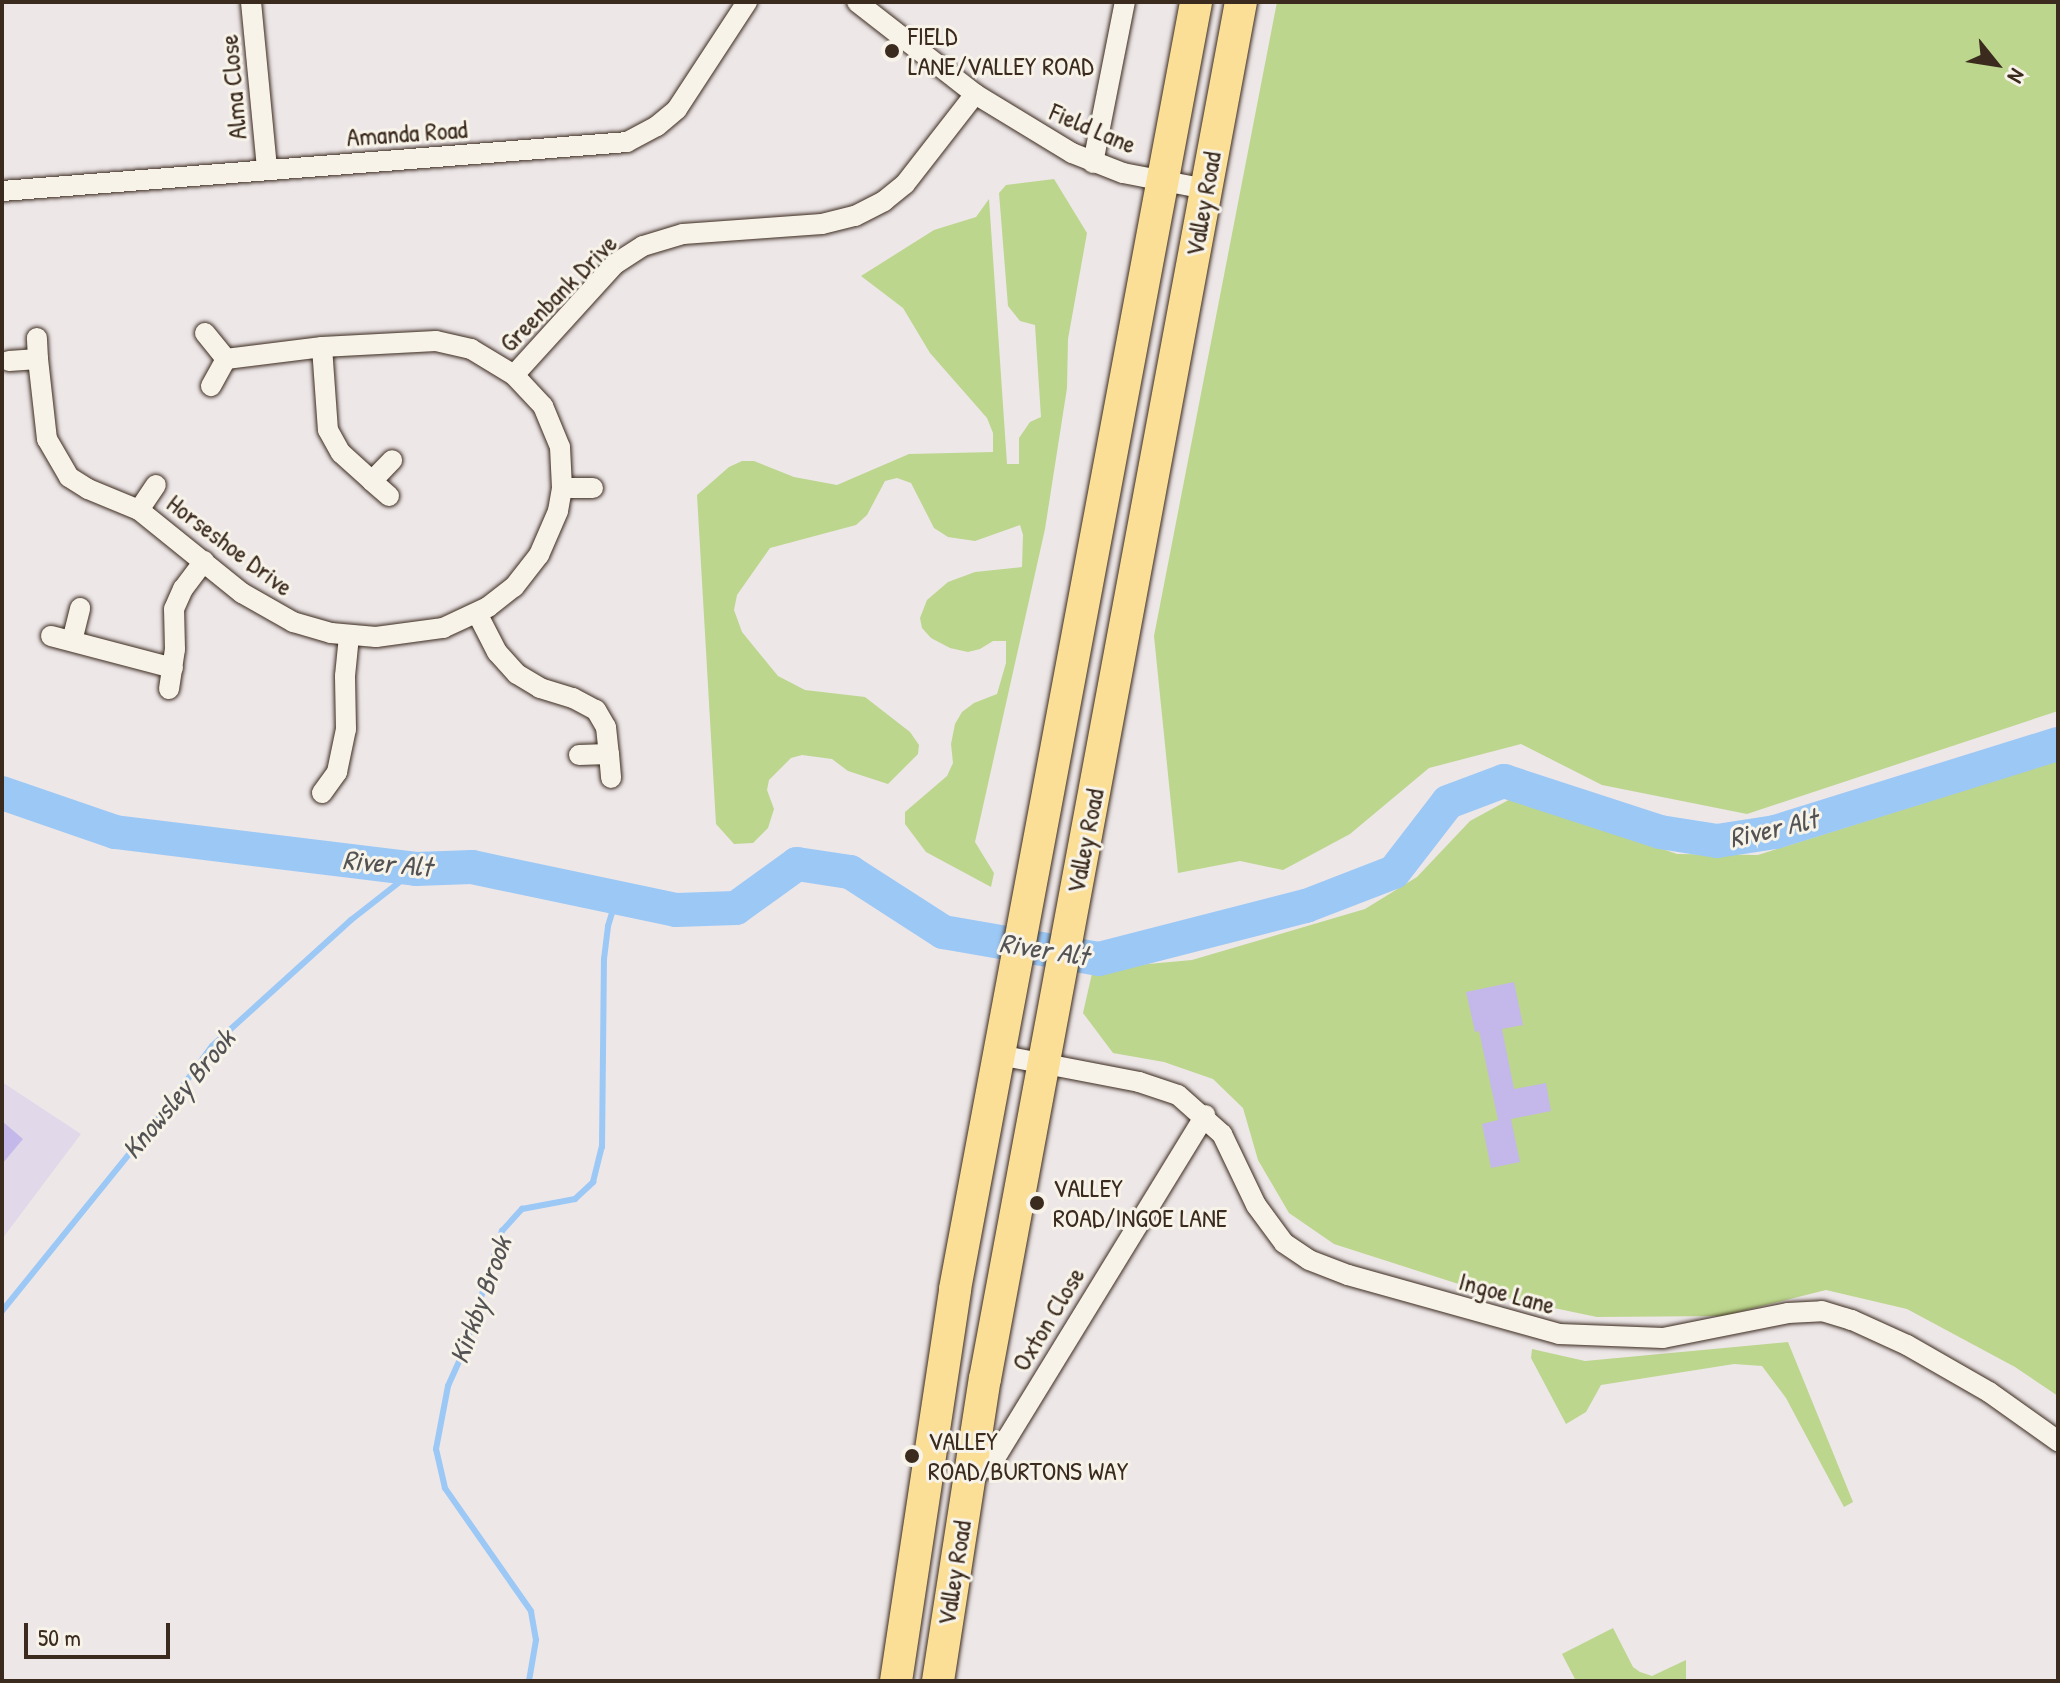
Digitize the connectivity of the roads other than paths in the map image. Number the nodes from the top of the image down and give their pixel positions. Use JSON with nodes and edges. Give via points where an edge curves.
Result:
{"nodes":[{"id":1,"x":251,"y":2,"type":"edge"},
{"id":2,"x":747,"y":2,"type":"edge"},
{"id":3,"x":857,"y":2,"type":"edge"},
{"id":4,"x":1125,"y":2,"type":"edge"},
{"id":5,"x":1196,"y":2,"type":"edge"},
{"id":6,"x":1241,"y":2,"type":"edge"},
{"id":7,"x":975,"y":94,"type":"junction"},
{"id":8,"x":1093,"y":163,"type":"junction"},
{"id":9,"x":267,"y":168,"type":"junction"},
{"id":10,"x":1162,"y":181,"type":"junction"},
{"id":11,"x":1206,"y":189,"type":"junction"},
{"id":12,"x":2,"y":191,"type":"edge"},
{"id":13,"x":205,"y":333,"type":"dead end"},
{"id":14,"x":37,"y":338,"type":"dead end"},
{"id":15,"x":322,"y":347,"type":"junction"},
{"id":16,"x":38,"y":359,"type":"junction"},
{"id":17,"x":226,"y":359,"type":"junction"},
{"id":18,"x":9,"y":361,"type":"dead end"},
{"id":19,"x":514,"y":375,"type":"junction"},
{"id":20,"x":211,"y":386,"type":"dead end"},
{"id":21,"x":392,"y":460,"type":"dead end"},
{"id":22,"x":372,"y":481,"type":"junction"},
{"id":23,"x":156,"y":485,"type":"dead end"},
{"id":24,"x":562,"y":488,"type":"junction"},
{"id":25,"x":593,"y":488,"type":"dead end"},
{"id":26,"x":389,"y":496,"type":"dead end"},
{"id":27,"x":139,"y":510,"type":"junction"},
{"id":28,"x":204,"y":561,"type":"junction"},
{"id":29,"x":80,"y":608,"type":"dead end"},
{"id":30,"x":477,"y":613,"type":"junction"},
{"id":31,"x":51,"y":636,"type":"dead end"},
{"id":32,"x":349,"y":636,"type":"junction"},
{"id":33,"x":72,"y":641,"type":"junction"},
{"id":34,"x":173,"y":668,"type":"junction"},
{"id":35,"x":169,"y":689,"type":"dead end"},
{"id":36,"x":609,"y":754,"type":"junction"},
{"id":37,"x":579,"y":755,"type":"dead end"},
{"id":38,"x":611,"y":778,"type":"dead end"},
{"id":39,"x":322,"y":793,"type":"dead end"},
{"id":40,"x":999,"y":1055,"type":"junction"},
{"id":41,"x":1043,"y":1062,"type":"junction"},
{"id":42,"x":1205,"y":1115,"type":"junction"},
{"id":43,"x":2058,"y":1441,"type":"edge"},
{"id":44,"x":989,"y":1468,"type":"dead end"},
{"id":45,"x":896,"y":1681,"type":"edge"},
{"id":46,"x":938,"y":1681,"type":"edge"}],
"edges":[{"from":1,"to":9,"type":"street","name":"Alma Close"},
{"from":2,"to":9,"type":"street","name":"Amanda Road","via":[[677,109],[640,137],[601,146]]},
{"from":3,"to":7,"type":"street","name":"Field Lane"},
{"from":4,"to":8,"type":"street"},
{"from":5,"to":10,"type":"main road","name":"Valley Road"},
{"from":6,"to":11,"type":"main road","name":"Valley Road"},
{"from":7,"to":8,"type":"street","name":"Field Lane"},
{"from":7,"to":19,"type":"street","name":"Greenbank Drive","via":[[905,184],[884,201],[822,224],[683,234],[643,246],[615,264]]},
{"from":8,"to":10,"type":"street","name":"Field Lane"},
{"from":9,"to":12,"type":"street","name":"Amanda Road"},
{"from":10,"to":11,"type":"street","name":"Field Lane"},
{"from":10,"to":40,"type":"main road","name":"Valley Road"},
{"from":11,"to":41,"type":"main road","name":"Valley Road"},
{"from":13,"to":17,"type":"street"},
{"from":14,"to":16,"type":"street","name":"Horseshoe Drive"},
{"from":15,"to":17,"type":"street","name":"Greenbank Drive"},
{"from":15,"to":19,"type":"street","name":"Greenbank Drive","via":[[436,341],[471,349]]},
{"from":15,"to":22,"type":"street","via":[[328,430],[341,453]]},
{"from":16,"to":18,"type":"street"},
{"from":16,"to":27,"type":"street","name":"Horseshoe Drive","via":[[43,422],[60,466],[88,489]]},
{"from":17,"to":20,"type":"street"},
{"from":19,"to":24,"type":"street","name":"Horseshoe Drive","via":[[543,406],[553,426]]},
{"from":21,"to":22,"type":"street"},
{"from":22,"to":26,"type":"street"},
{"from":23,"to":27,"type":"street","name":"Horseshoe Drive"},
{"from":24,"to":25,"type":"street"},
{"from":24,"to":30,"type":"street","name":"Horseshoe Drive","via":[[539,555],[514,587]]},
{"from":27,"to":28,"type":"street","name":"Horseshoe Drive"},
{"from":28,"to":32,"type":"street","name":"Horseshoe Drive","via":[[273,613]]},
{"from":28,"to":34,"type":"street","via":[[174,609]]},
{"from":29,"to":33,"type":"street"},
{"from":30,"to":32,"type":"street","name":"Horseshoe Drive","via":[[426,632]]},
{"from":30,"to":36,"type":"street","via":[[497,652],[517,674],[596,710],[606,727]]},
{"from":31,"to":33,"type":"street"},
{"from":32,"to":39,"type":"street","via":[[346,729],[337,772]]},
{"from":33,"to":34,"type":"street"},
{"from":34,"to":35,"type":"street"},
{"from":36,"to":37,"type":"street"},
{"from":36,"to":38,"type":"street"},
{"from":40,"to":41,"type":"street","name":"Ingoe Lane"},
{"from":40,"to":45,"type":"main road","name":"Valley Road","via":[[932,1428]]},
{"from":41,"to":42,"type":"street","name":"Ingoe Lane","via":[[1139,1082],[1178,1095]]},
{"from":41,"to":46,"type":"main road","name":"Valley Road"},
{"from":42,"to":43,"type":"street","name":"Ingoe Lane","via":[[1222,1134],[1256,1205],[1284,1243],[1322,1265],[1559,1334],[1663,1338],[1822,1311],[1907,1345],[1989,1392]]},
{"from":42,"to":44,"type":"street","name":"Oxton Close"}]}
